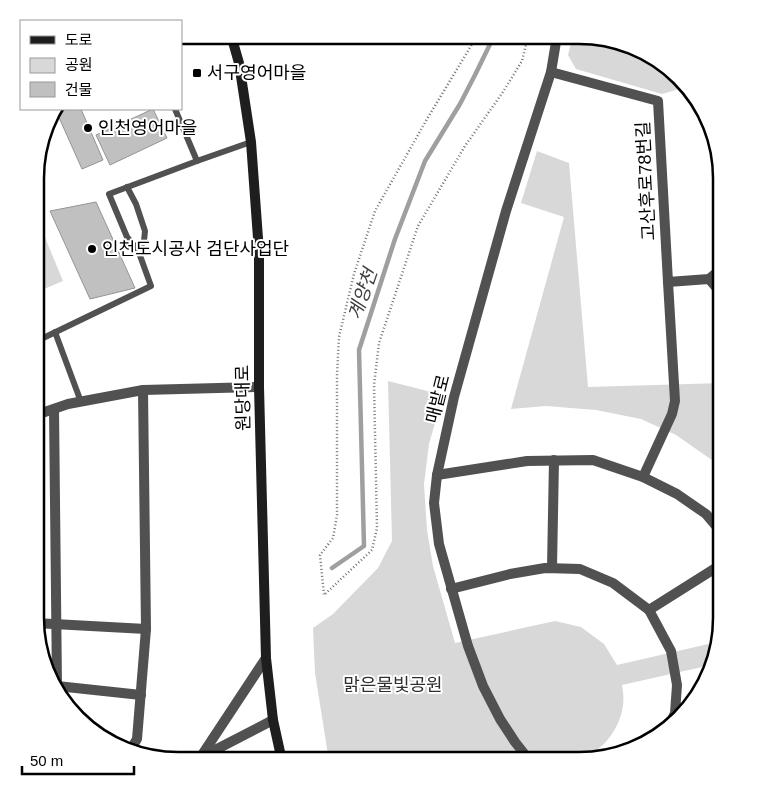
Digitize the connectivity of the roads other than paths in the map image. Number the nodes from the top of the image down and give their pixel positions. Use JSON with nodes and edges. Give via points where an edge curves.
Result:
{"nodes":[{"id":1,"x":234,"y":44,"type":"edge"},
{"id":2,"x":556,"y":44,"type":"edge"},
{"id":3,"x":551,"y":72,"type":"junction"},
{"id":4,"x":175,"y":110,"type":"edge"},
{"id":5,"x":251,"y":142,"type":"junction"},
{"id":6,"x":197,"y":161,"type":"junction"},
{"id":7,"x":127,"y":187,"type":"junction"},
{"id":8,"x":138,"y":250,"type":"junction"},
{"id":9,"x":713,"y":275,"type":"edge"},
{"id":10,"x":709,"y":278,"type":"junction"},
{"id":11,"x":668,"y":282,"type":"junction"},
{"id":12,"x":713,"y":283,"type":"edge"},
{"id":13,"x":55,"y":332,"type":"junction"},
{"id":14,"x":44,"y":338,"type":"edge"},
{"id":15,"x":258,"y":387,"type":"junction"},
{"id":16,"x":143,"y":390,"type":"junction"},
{"id":17,"x":82,"y":402,"type":"junction"},
{"id":18,"x":54,"y":409,"type":"junction"},
{"id":19,"x":44,"y":412,"type":"edge"},
{"id":20,"x":554,"y":460,"type":"junction"},
{"id":21,"x":437,"y":475,"type":"junction"},
{"id":22,"x":643,"y":478,"type":"junction"},
{"id":23,"x":713,"y":522,"type":"edge"},
{"id":24,"x":552,"y":568,"type":"junction"},
{"id":25,"x":713,"y":570,"type":"edge"},
{"id":26,"x":451,"y":590,"type":"junction"},
{"id":27,"x":649,"y":610,"type":"junction"},
{"id":28,"x":44,"y":623,"type":"edge"},
{"id":29,"x":56,"y":624,"type":"junction"},
{"id":30,"x":146,"y":628,"type":"junction"},
{"id":31,"x":266,"y":658,"type":"junction"},
{"id":32,"x":56,"y":673,"type":"edge"},
{"id":33,"x":63,"y":688,"type":"edge"},
{"id":34,"x":141,"y":695,"type":"junction"},
{"id":35,"x":677,"y":710,"type":"edge"},
{"id":36,"x":273,"y":720,"type":"junction"},
{"id":37,"x":134,"y":745,"type":"edge"},
{"id":38,"x":204,"y":752,"type":"edge"},
{"id":39,"x":214,"y":752,"type":"edge"},
{"id":40,"x":280,"y":752,"type":"edge"},
{"id":41,"x":523,"y":752,"type":"edge"}],
"edges":[{"from":1,"to":5,"type":"main road","name":"원당대로"},
{"from":2,"to":3,"type":"street","name":"매밭로"},
{"from":3,"to":11,"type":"street","name":"고산후로78번길","via":[[658,101]]},
{"from":3,"to":21,"type":"street","name":"매밭로","via":[[506,211],[454,398]]},
{"from":4,"to":6,"type":"lane"},
{"from":5,"to":6,"type":"lane"},
{"from":5,"to":15,"type":"main road","name":"원당대로","via":[[259,252]]},
{"from":6,"to":7,"type":"lane"},
{"from":7,"to":8,"type":"lane","via":[[145,230],[144,241]]},
{"from":7,"to":8,"type":"lane","via":[[109,194],[127,237]]},
{"from":8,"to":13,"type":"lane","via":[[151,286]]},
{"from":9,"to":10,"type":"street"},
{"from":10,"to":11,"type":"street"},
{"from":10,"to":12,"type":"street"},
{"from":11,"to":22,"type":"street","via":[[675,401]]},
{"from":13,"to":14,"type":"lane"},
{"from":13,"to":17,"type":"lane"},
{"from":15,"to":16,"type":"street"},
{"from":15,"to":31,"type":"main road","name":"원당대로"},
{"from":16,"to":17,"type":"street"},
{"from":16,"to":30,"type":"street"},
{"from":17,"to":18,"type":"street"},
{"from":18,"to":19,"type":"street"},
{"from":18,"to":29,"type":"street"},
{"from":20,"to":21,"type":"street","via":[[527,460]]},
{"from":20,"to":22,"type":"street","via":[[593,460]]},
{"from":20,"to":24,"type":"street"},
{"from":21,"to":26,"type":"street","name":"매밭로","via":[[434,503],[439,544]]},
{"from":22,"to":23,"type":"street","via":[[677,494]]},
{"from":24,"to":26,"type":"street","via":[[510,574]]},
{"from":24,"to":27,"type":"street","via":[[580,569],[605,579]]},
{"from":25,"to":27,"type":"street"},
{"from":26,"to":41,"type":"street","name":"매밭로","via":[[483,686],[500,719]]},
{"from":27,"to":35,"type":"street","via":[[671,651],[677,685]]},
{"from":28,"to":29,"type":"street"},
{"from":29,"to":30,"type":"street"},
{"from":29,"to":32,"type":"street"},
{"from":30,"to":34,"type":"street"},
{"from":31,"to":36,"type":"main road","name":"원당대로"},
{"from":31,"to":38,"type":"street"},
{"from":33,"to":34,"type":"street"},
{"from":34,"to":37,"type":"street"},
{"from":36,"to":39,"type":"street"},
{"from":36,"to":40,"type":"main road","name":"원당대로"}]}
